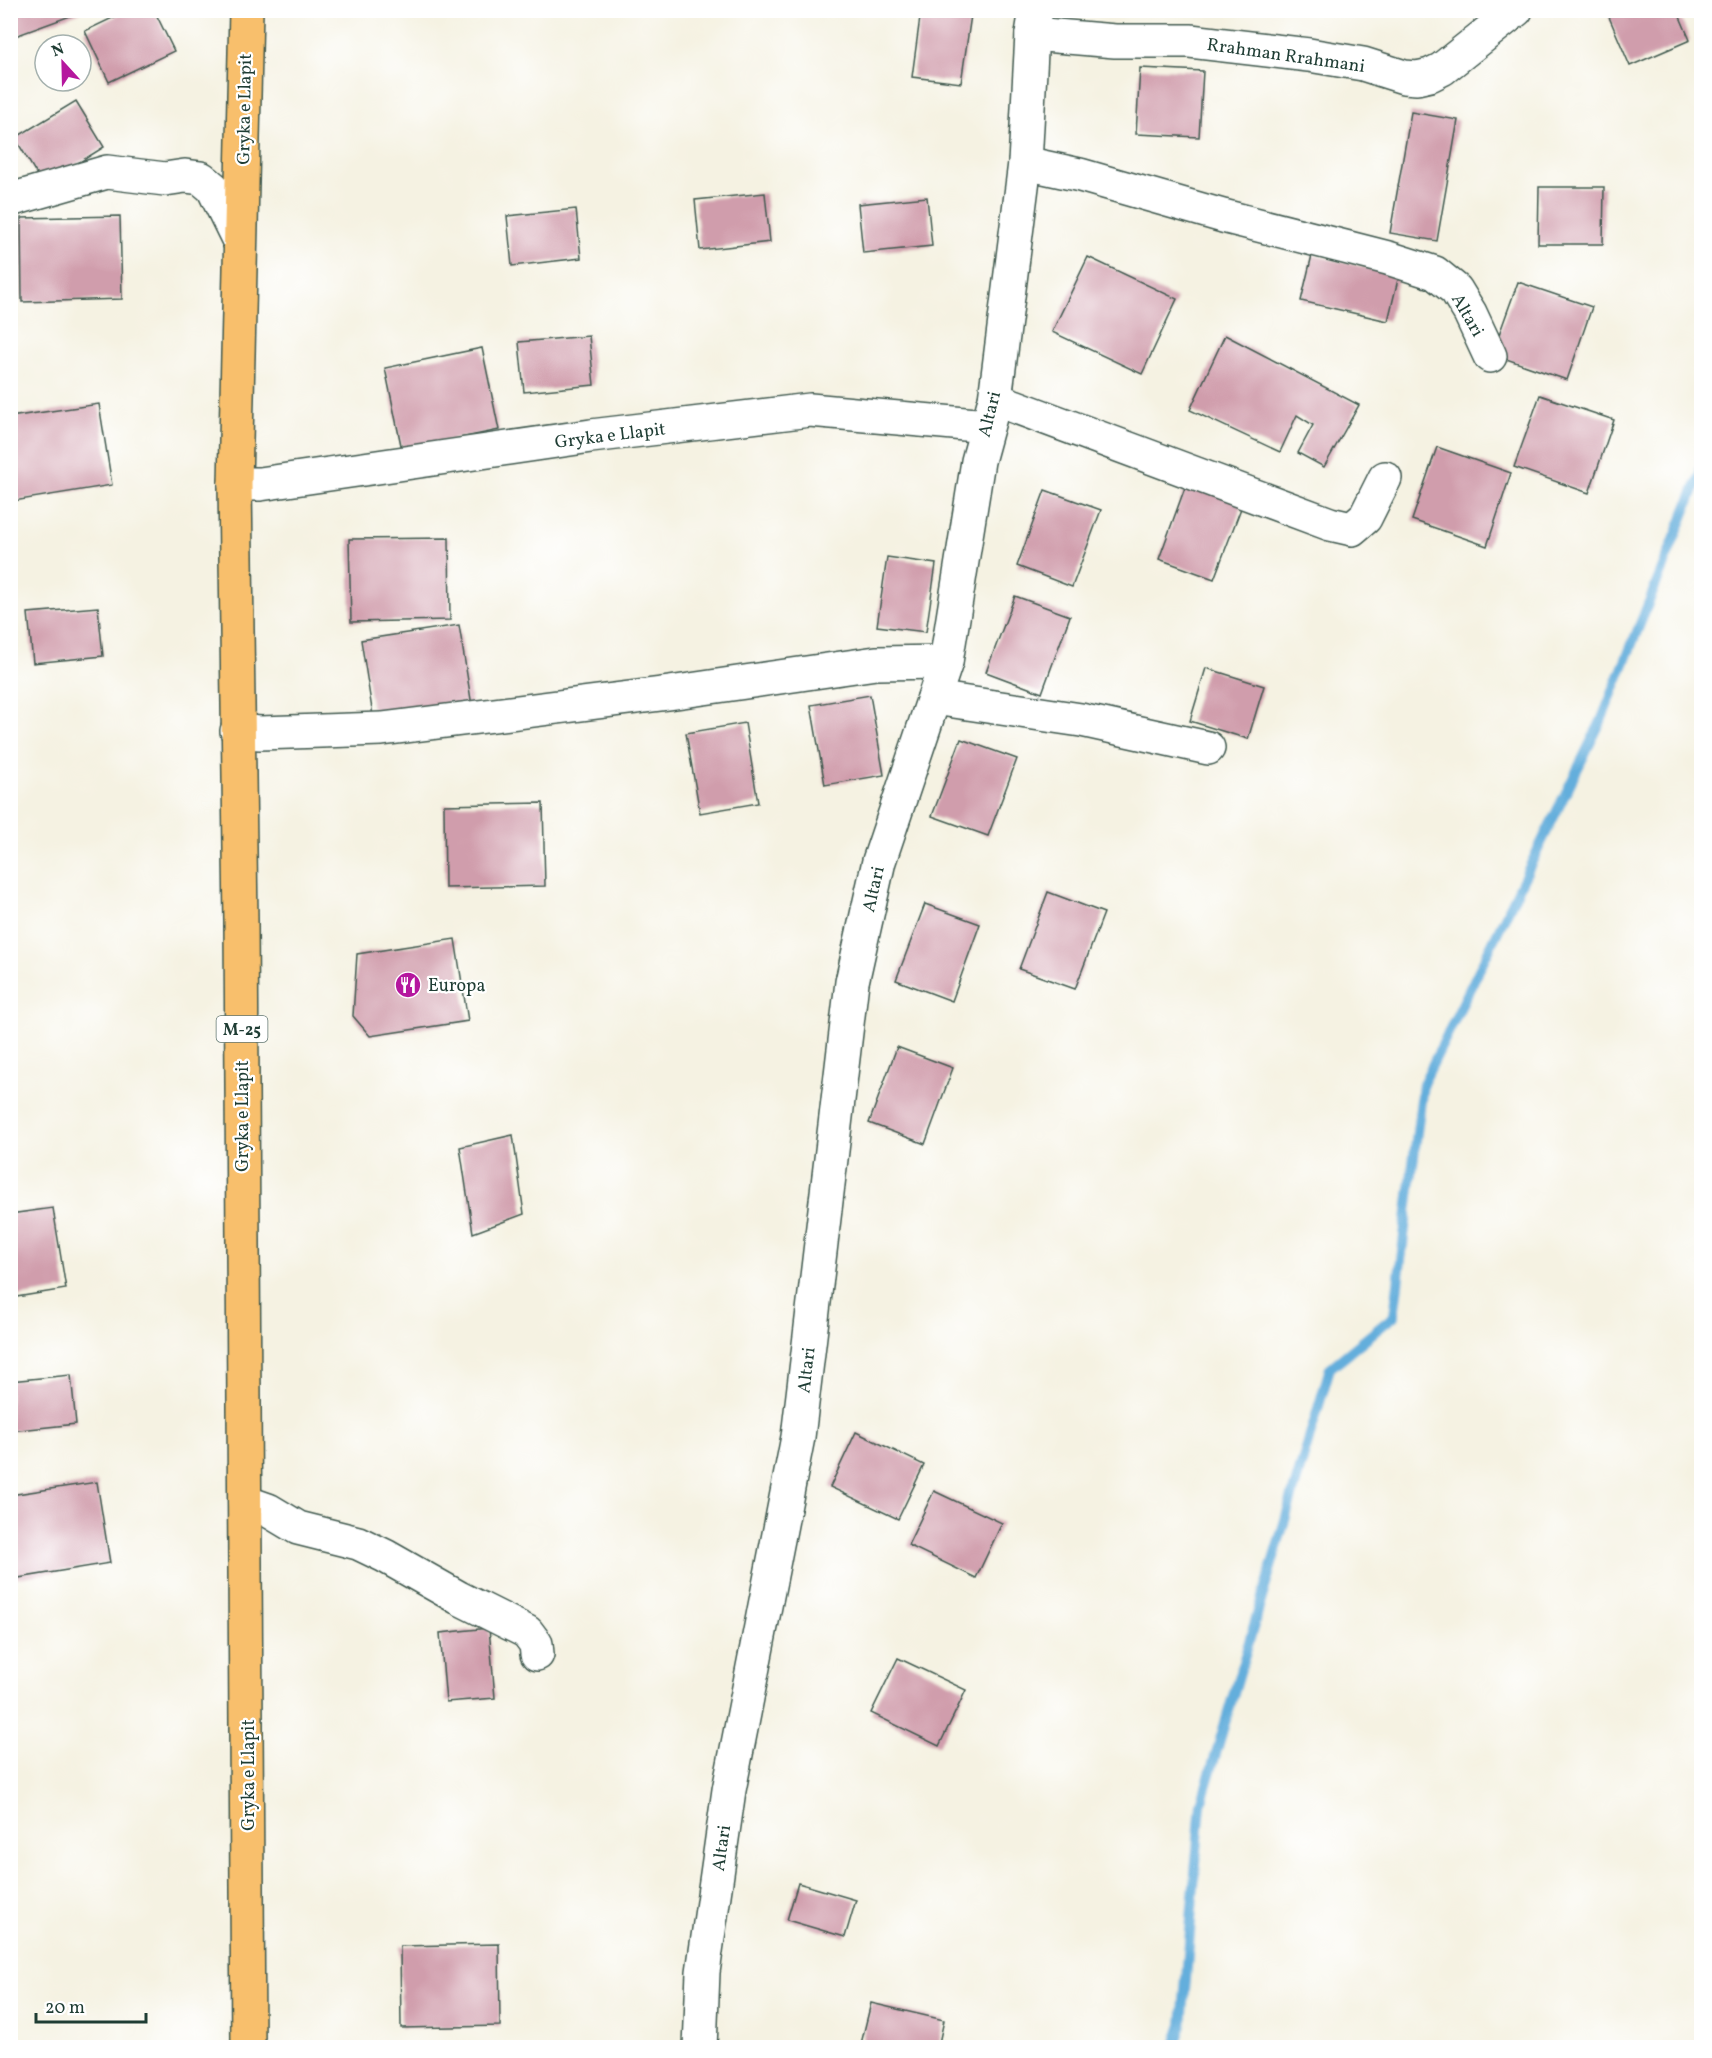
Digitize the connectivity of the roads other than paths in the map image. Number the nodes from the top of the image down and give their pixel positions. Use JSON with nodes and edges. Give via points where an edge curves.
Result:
{"nodes":[{"id":1,"x":246,"y":10,"type":"edge"},
{"id":2,"x":1516,"y":10,"type":"edge"},
{"id":3,"x":1034,"y":22,"type":"edge"},
{"id":4,"x":1025,"y":163,"type":"junction"},
{"id":5,"x":10,"y":200,"type":"edge"},
{"id":6,"x":240,"y":243,"type":"junction"},
{"id":7,"x":1490,"y":356,"type":"dead end"},
{"id":8,"x":991,"y":412,"type":"junction"},
{"id":9,"x":1385,"y":478,"type":"dead end"},
{"id":10,"x":235,"y":484,"type":"junction"},
{"id":11,"x":946,"y":662,"type":"junction"},
{"id":12,"x":934,"y":698,"type":"junction"},
{"id":13,"x":237,"y":731,"type":"junction"},
{"id":14,"x":1208,"y":748,"type":"dead end"},
{"id":15,"x":245,"y":1502,"type":"junction"},
{"id":16,"x":537,"y":1654,"type":"dead end"},
{"id":17,"x":248,"y":2048,"type":"edge"},
{"id":18,"x":700,"y":2048,"type":"edge"}],
"edges":[{"from":1,"to":6,"type":"main road","name":"Gryka e Llapit","number":"M-25"},
{"from":2,"to":3,"type":"street","name":"Rrahman Rrahmani","via":[[1442,69],[1417,78],[1309,55],[1190,41],[1115,41]]},
{"from":3,"to":4,"type":"street","name":"Altari"},
{"from":4,"to":7,"type":"street","name":"Altari","via":[[1435,273],[1456,290]]},
{"from":4,"to":8,"type":"street","name":"Altari"},
{"from":5,"to":6,"type":"street","name":"Gryka e Llapit","via":[[107,172],[165,179],[201,178],[213,188]]},
{"from":6,"to":10,"type":"main road","name":"Gryka e Llapit","number":"M-25"},
{"from":8,"to":9,"type":"street","name":"Gryka e Llapit","via":[[1352,529],[1365,518]]},
{"from":8,"to":10,"type":"street","name":"Gryka e Llapit","via":[[810,410],[591,436],[260,484]]},
{"from":8,"to":11,"type":"street","name":"Altari","via":[[978,461]]},
{"from":10,"to":13,"type":"main road","name":"Gryka e Llapit","number":"M-25"},
{"from":11,"to":12,"type":"street","name":"Altari"},
{"from":11,"to":13,"type":"street","via":[[876,663],[382,729]]},
{"from":12,"to":14,"type":"street","via":[[1081,720]]},
{"from":12,"to":18,"type":"street","name":"Altari","via":[[879,861],[852,982],[798,1437],[729,1790],[703,1972]]},
{"from":13,"to":15,"type":"main road","name":"Gryka e Llapit","number":"M-25"},
{"from":15,"to":16,"type":"street","via":[[298,1528],[358,1543],[385,1556],[527,1632],[536,1644]]},
{"from":15,"to":17,"type":"main road","name":"Gryka e Llapit","number":"M-25"}]}
